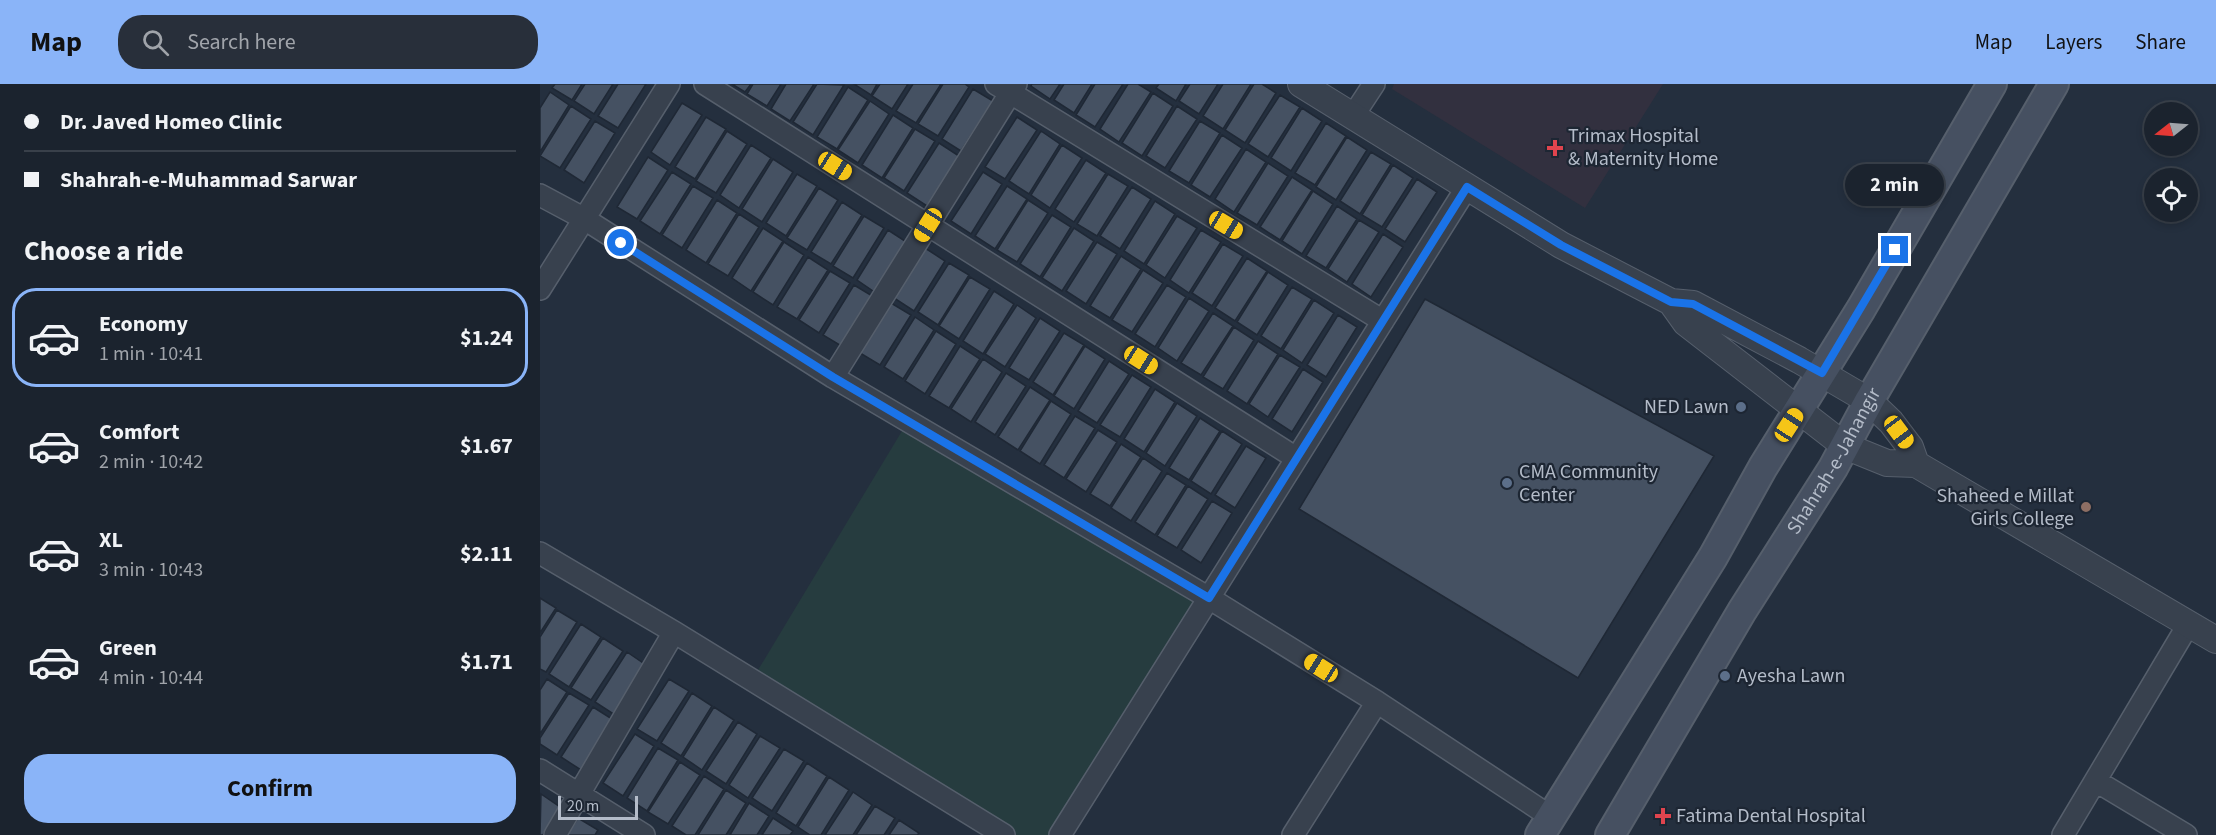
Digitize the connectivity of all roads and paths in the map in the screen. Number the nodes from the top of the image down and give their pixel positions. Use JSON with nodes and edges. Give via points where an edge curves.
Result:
{"nodes":[{"id":1,"x":669,"y":84,"type":"edge"},
{"id":2,"x":705,"y":84,"type":"edge"},
{"id":3,"x":1301,"y":84,"type":"edge"},
{"id":4,"x":1374,"y":84,"type":"edge"},
{"id":5,"x":1992,"y":84,"type":"edge"},
{"id":6,"x":2054,"y":84,"type":"edge"},
{"id":7,"x":1008,"y":87,"type":"edge"},
{"id":8,"x":1353,"y":116,"type":"junction"},
{"id":9,"x":1467,"y":187,"type":"junction"},
{"id":10,"x":540,"y":195,"type":"edge"},
{"id":11,"x":583,"y":218,"type":"junction"},
{"id":12,"x":928,"y":225,"type":"junction"},
{"id":13,"x":540,"y":289,"type":"edge"},
{"id":14,"x":1671,"y":302,"type":"junction"},
{"id":15,"x":1383,"y":321,"type":"junction"},
{"id":16,"x":1822,"y":373,"type":"junction"},
{"id":17,"x":833,"y":377,"type":"junction"},
{"id":18,"x":1869,"y":401,"type":"junction"},
{"id":19,"x":1798,"y":411,"type":"junction"},
{"id":20,"x":1845,"y":446,"type":"junction"},
{"id":21,"x":1296,"y":458,"type":"junction"},
{"id":22,"x":1916,"y":464,"type":"junction"},
{"id":23,"x":540,"y":554,"type":"edge"},
{"id":24,"x":1209,"y":598,"type":"junction"},
{"id":25,"x":2188,"y":625,"type":"junction"},
{"id":26,"x":674,"y":632,"type":"junction"},
{"id":27,"x":2216,"y":640,"type":"edge"},
{"id":28,"x":1377,"y":702,"type":"junction"},
{"id":29,"x":540,"y":770,"type":"edge"},
{"id":30,"x":2096,"y":781,"type":"junction"},
{"id":31,"x":580,"y":796,"type":"junction"},
{"id":32,"x":1545,"y":826,"type":"edge"},
{"id":33,"x":555,"y":835,"type":"edge"},
{"id":34,"x":644,"y":835,"type":"edge"},
{"id":35,"x":1004,"y":835,"type":"edge"},
{"id":36,"x":1060,"y":835,"type":"edge"},
{"id":37,"x":1293,"y":835,"type":"edge"},
{"id":38,"x":1610,"y":835,"type":"edge"},
{"id":39,"x":2063,"y":835,"type":"edge"},
{"id":40,"x":2186,"y":835,"type":"edge"}],
"edges":[{"from":1,"to":11,"type":"street"},
{"from":2,"to":12,"type":"street"},
{"from":3,"to":8,"type":"street"},
{"from":4,"to":8,"type":"street"},
{"from":5,"to":16,"type":"main road"},
{"from":6,"to":18,"type":"main road","name":"Shahrah-e-Jahangir"},
{"from":7,"to":12,"type":"street"},
{"from":7,"to":15,"type":"street"},
{"from":8,"to":9,"type":"street"},
{"from":9,"to":14,"type":"street","via":[[1561,245]]},
{"from":9,"to":15,"type":"street"},
{"from":10,"to":11,"type":"street"},
{"from":11,"to":13,"type":"street"},
{"from":11,"to":17,"type":"street"},
{"from":12,"to":17,"type":"street"},
{"from":12,"to":21,"type":"street"},
{"from":14,"to":16,"type":"street","via":[[1693,304]]},
{"from":14,"to":19,"type":"street","via":[[1686,323]]},
{"from":15,"to":21,"type":"street"},
{"from":16,"to":18,"type":"street"},
{"from":16,"to":19,"type":"main road"},
{"from":17,"to":24,"type":"street"},
{"from":18,"to":20,"type":"main road","name":"Shahrah-e-Jahangir"},
{"from":18,"to":22,"type":"street","via":[[1910,447]]},
{"from":19,"to":20,"type":"street"},
{"from":19,"to":32,"type":"main road","via":[[1713,557]]},
{"from":20,"to":22,"type":"street","via":[[1887,463]]},
{"from":20,"to":38,"type":"main road","name":"Shahrah-e-Jahangir"},
{"from":21,"to":24,"type":"street"},
{"from":22,"to":25,"type":"street"},
{"from":23,"to":26,"type":"street"},
{"from":24,"to":28,"type":"street"},
{"from":24,"to":36,"type":"street"},
{"from":25,"to":27,"type":"street"},
{"from":25,"to":30,"type":"street"},
{"from":26,"to":31,"type":"street"},
{"from":26,"to":35,"type":"street"},
{"from":28,"to":32,"type":"street"},
{"from":28,"to":37,"type":"street"},
{"from":29,"to":31,"type":"street"},
{"from":30,"to":39,"type":"street"},
{"from":30,"to":40,"type":"street"},
{"from":31,"to":33,"type":"street"},
{"from":31,"to":34,"type":"street"}]}
